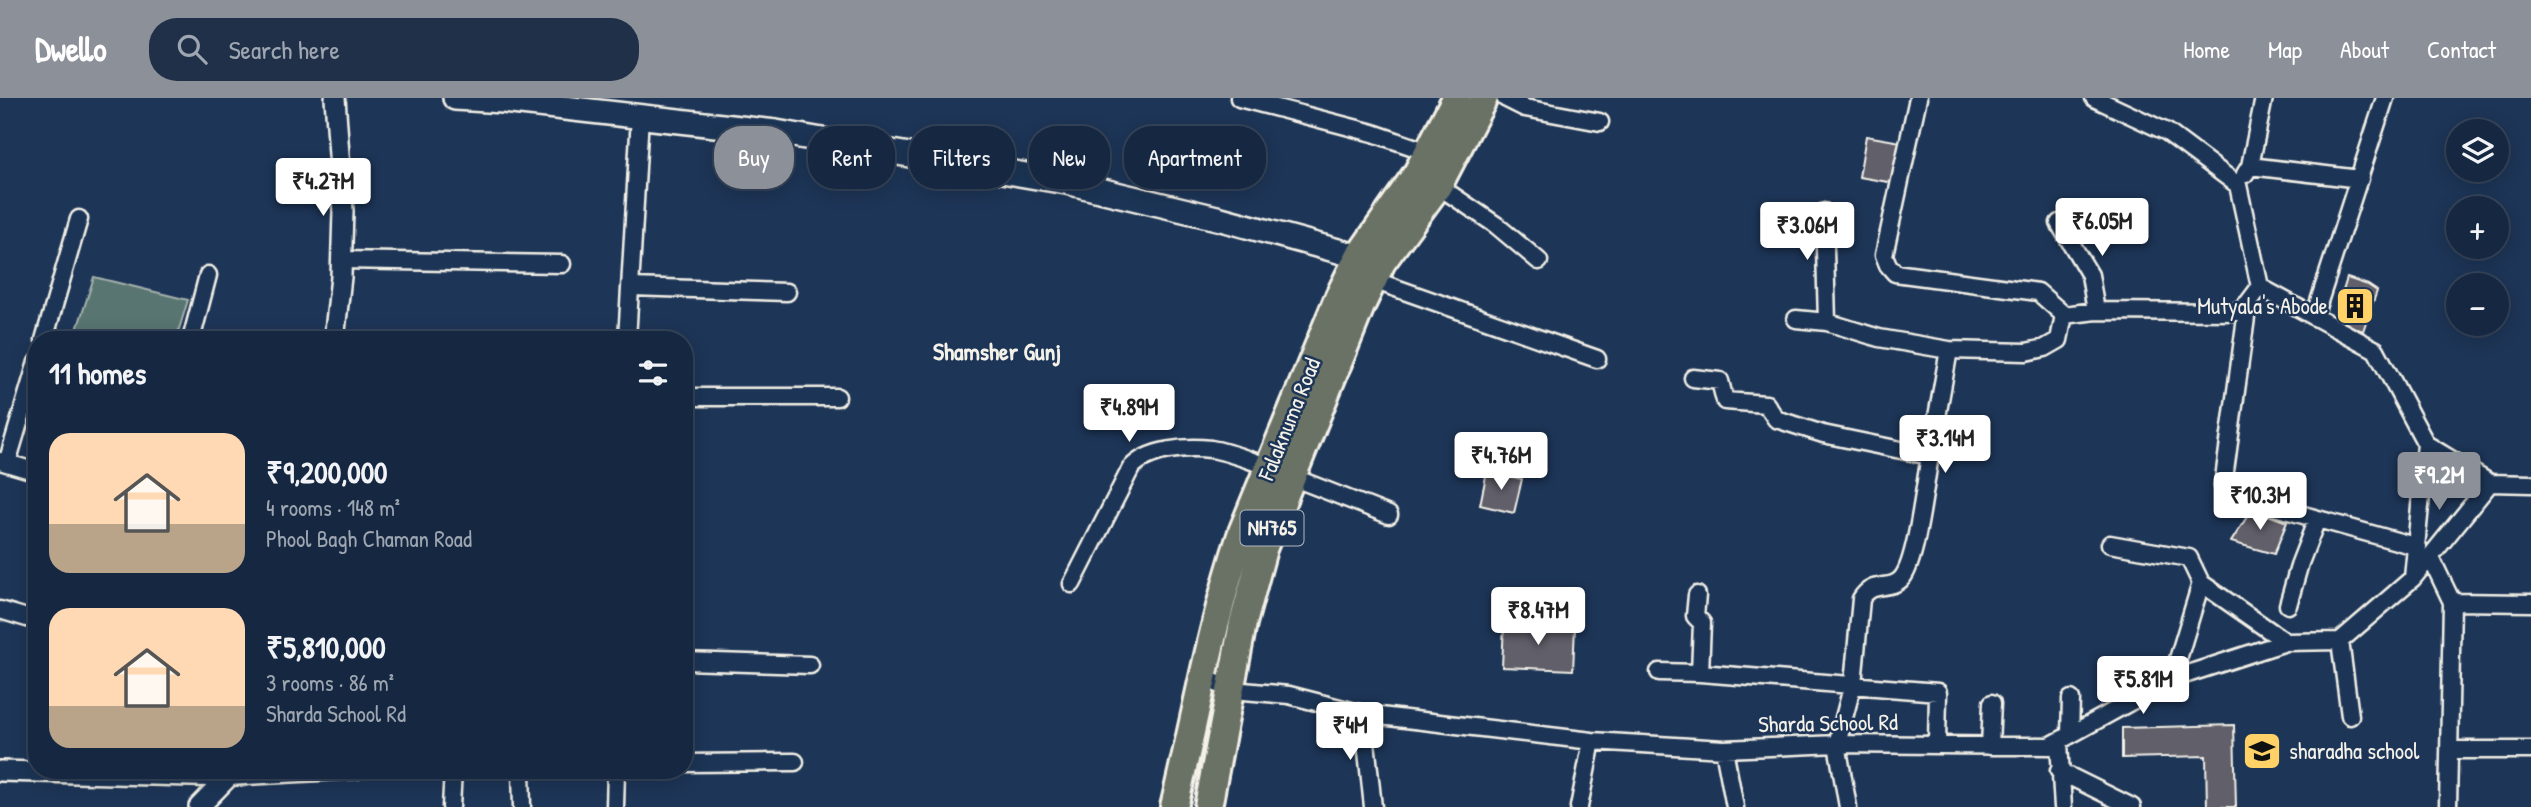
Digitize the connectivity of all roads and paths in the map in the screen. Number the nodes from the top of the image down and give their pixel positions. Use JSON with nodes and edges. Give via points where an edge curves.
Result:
{"nodes":[{"id":1,"x":335,"y":98,"type":"edge"},
{"id":2,"x":455,"y":98,"type":"edge"},
{"id":3,"x":1239,"y":98,"type":"edge"},
{"id":4,"x":1456,"y":98,"type":"edge"},
{"id":5,"x":1484,"y":98,"type":"edge"},
{"id":6,"x":1505,"y":98,"type":"edge"},
{"id":7,"x":1918,"y":98,"type":"edge"},
{"id":8,"x":2094,"y":98,"type":"edge"},
{"id":9,"x":2264,"y":98,"type":"edge"},
{"id":10,"x":2385,"y":98,"type":"edge"},
{"id":11,"x":640,"y":116,"type":"junction"},
{"id":12,"x":1600,"y":122,"type":"dead end"},
{"id":13,"x":2250,"y":166,"type":"junction"},
{"id":14,"x":1427,"y":170,"type":"junction"},
{"id":15,"x":2360,"y":179,"type":"junction"},
{"id":16,"x":2238,"y":185,"type":"junction"},
{"id":17,"x":1824,"y":212,"type":"dead end"},
{"id":18,"x":79,"y":219,"type":"dead end"},
{"id":19,"x":2059,"y":223,"type":"dead end"},
{"id":20,"x":341,"y":260,"type":"junction"},
{"id":21,"x":1539,"y":261,"type":"dead end"},
{"id":22,"x":562,"y":264,"type":"dead end"},
{"id":23,"x":1371,"y":266,"type":"junction"},
{"id":24,"x":208,"y":275,"type":"dead end"},
{"id":25,"x":631,"y":287,"type":"junction"},
{"id":26,"x":2260,"y":287,"type":"junction"},
{"id":27,"x":787,"y":292,"type":"dead end"},
{"id":28,"x":2248,"y":303,"type":"junction"},
{"id":29,"x":2096,"y":311,"type":"junction"},
{"id":30,"x":2064,"y":315,"type":"junction"},
{"id":31,"x":2314,"y":317,"type":"junction"},
{"id":32,"x":1796,"y":319,"type":"dead end"},
{"id":33,"x":1827,"y":322,"type":"junction"},
{"id":34,"x":47,"y":331,"type":"edge"},
{"id":35,"x":193,"y":331,"type":"edge"},
{"id":36,"x":335,"y":331,"type":"edge"},
{"id":37,"x":628,"y":331,"type":"edge"},
{"id":38,"x":1949,"y":350,"type":"junction"},
{"id":39,"x":1597,"y":359,"type":"dead end"},
{"id":40,"x":1693,"y":378,"type":"dead end"},
{"id":41,"x":28,"y":388,"type":"edge"},
{"id":42,"x":693,"y":397,"type":"edge"},
{"id":43,"x":838,"y":397,"type":"dead end"},
{"id":44,"x":2426,"y":444,"type":"junction"},
{"id":45,"x":1930,"y":456,"type":"junction"},
{"id":46,"x":3,"y":462,"type":"edge"},
{"id":47,"x":28,"y":469,"type":"edge"},
{"id":48,"x":1281,"y":472,"type":"junction"},
{"id":49,"x":2490,"y":483,"type":"junction"},
{"id":50,"x":2531,"y":484,"type":"edge"},
{"id":51,"x":2222,"y":486,"type":"dead end"},
{"id":52,"x":2264,"y":503,"type":"dead end"},
{"id":53,"x":1389,"y":515,"type":"dead end"},
{"id":54,"x":2317,"y":519,"type":"junction"},
{"id":55,"x":2110,"y":544,"type":"dead end"},
{"id":56,"x":2418,"y":547,"type":"junction"},
{"id":57,"x":2431,"y":558,"type":"junction"},
{"id":58,"x":2413,"y":578,"type":"junction"},
{"id":59,"x":2201,"y":583,"type":"junction"},
{"id":60,"x":1072,"y":584,"type":"dead end"},
{"id":61,"x":1697,"y":595,"type":"dead end"},
{"id":62,"x":2452,"y":602,"type":"junction"},
{"id":63,"x":2531,"y":603,"type":"edge"},
{"id":64,"x":2288,"y":605,"type":"dead end"},
{"id":65,"x":0,"y":610,"type":"edge"},
{"id":66,"x":28,"y":618,"type":"edge"},
{"id":67,"x":2340,"y":641,"type":"junction"},
{"id":68,"x":2286,"y":642,"type":"junction"},
{"id":69,"x":693,"y":661,"type":"edge"},
{"id":70,"x":810,"y":664,"type":"dead end"},
{"id":71,"x":1659,"y":672,"type":"dead end"},
{"id":72,"x":1700,"y":673,"type":"junction"},
{"id":73,"x":1205,"y":678,"type":"junction"},
{"id":74,"x":2172,"y":679,"type":"junction"},
{"id":75,"x":1853,"y":684,"type":"junction"},
{"id":76,"x":1232,"y":690,"type":"junction"},
{"id":77,"x":2071,"y":699,"type":"dead end"},
{"id":78,"x":1992,"y":703,"type":"dead end"},
{"id":79,"x":1363,"y":714,"type":"junction"},
{"id":80,"x":2350,"y":716,"type":"dead end"},
{"id":81,"x":2064,"y":739,"type":"junction"},
{"id":82,"x":1592,"y":741,"type":"junction"},
{"id":83,"x":1837,"y":744,"type":"junction"},
{"id":84,"x":1937,"y":745,"type":"junction"},
{"id":85,"x":1990,"y":746,"type":"junction"},
{"id":86,"x":1724,"y":748,"type":"junction"},
{"id":87,"x":2451,"y":750,"type":"junction"},
{"id":88,"x":2531,"y":750,"type":"edge"},
{"id":89,"x":795,"y":762,"type":"dead end"},
{"id":90,"x":693,"y":763,"type":"edge"},
{"id":91,"x":0,"y":771,"type":"edge"},
{"id":92,"x":28,"y":771,"type":"edge"},
{"id":93,"x":2059,"y":771,"type":"junction"},
{"id":94,"x":225,"y":779,"type":"edge"},
{"id":95,"x":453,"y":779,"type":"edge"},
{"id":96,"x":521,"y":779,"type":"edge"},
{"id":97,"x":616,"y":779,"type":"edge"},
{"id":98,"x":199,"y":807,"type":"edge"},
{"id":99,"x":451,"y":807,"type":"edge"},
{"id":100,"x":522,"y":807,"type":"edge"},
{"id":101,"x":615,"y":807,"type":"edge"},
{"id":102,"x":1174,"y":807,"type":"edge"},
{"id":103,"x":1208,"y":807,"type":"edge"},
{"id":104,"x":1373,"y":807,"type":"edge"},
{"id":105,"x":1579,"y":807,"type":"edge"},
{"id":106,"x":1735,"y":807,"type":"edge"},
{"id":107,"x":1848,"y":807,"type":"edge"},
{"id":108,"x":2063,"y":807,"type":"edge"},
{"id":109,"x":2132,"y":807,"type":"edge"},
{"id":110,"x":2448,"y":807,"type":"edge"}],
"edges":[{"from":1,"to":20,"type":"street","via":[[343,211]]},
{"from":2,"to":11,"type":"main road"},
{"from":3,"to":14,"type":"street","via":[[1373,133]]},
{"from":4,"to":14,"type":"highway","name":"Falaknuma Road","number":"NH765"},
{"from":5,"to":14,"type":"highway","name":"Falaknuma Road","number":"NH765"},
{"from":6,"to":12,"type":"street","via":[[1525,108]]},
{"from":7,"to":30,"type":"street","via":[[1884,255],[1888,265],[1895,273],[2038,292]]},
{"from":8,"to":16,"type":"street","via":[[2167,132]]},
{"from":9,"to":13,"type":"street"},
{"from":10,"to":15,"type":"street"},
{"from":11,"to":23,"type":"main road","via":[[776,132],[1066,182],[1221,219]]},
{"from":11,"to":25,"type":"street"},
{"from":13,"to":15,"type":"street"},
{"from":13,"to":16,"type":"street"},
{"from":14,"to":21,"type":"street"},
{"from":14,"to":23,"type":"highway","name":"Falaknuma Road","number":"NH765"},
{"from":15,"to":31,"type":"street"},
{"from":16,"to":26,"type":"street"},
{"from":17,"to":33,"type":"street"},
{"from":18,"to":34,"type":"street"},
{"from":19,"to":29,"type":"street","via":[[2090,275]]},
{"from":20,"to":22,"type":"street"},
{"from":20,"to":36,"type":"street"},
{"from":23,"to":39,"type":"street"},
{"from":23,"to":48,"type":"highway","name":"Falaknuma Road","number":"NH765"},
{"from":24,"to":35,"type":"street"},
{"from":25,"to":27,"type":"street"},
{"from":25,"to":37,"type":"street"},
{"from":26,"to":28,"type":"street"},
{"from":26,"to":31,"type":"street"},
{"from":28,"to":29,"type":"street","via":[[2237,312]]},
{"from":28,"to":51,"type":"street"},
{"from":29,"to":30,"type":"street"},
{"from":30,"to":38,"type":"street","via":[[2059,340],[2045,348],[2025,352]]},
{"from":31,"to":44,"type":"street","via":[[2376,350]]},
{"from":32,"to":33,"type":"street"},
{"from":33,"to":38,"type":"street","via":[[1879,338]]},
{"from":38,"to":45,"type":"street"},
{"from":40,"to":45,"type":"street","via":[[1720,381],[1725,401],[1766,404],[1776,419],[1823,434]]},
{"from":41,"to":46,"type":"street"},
{"from":42,"to":43,"type":"street"},
{"from":44,"to":49,"type":"street"},
{"from":44,"to":56,"type":"street"},
{"from":45,"to":75,"type":"street","via":[[1914,545],[1903,577],[1896,583],[1872,587],[1861,599]]},
{"from":46,"to":47,"type":"street"},
{"from":48,"to":53,"type":"street"},
{"from":48,"to":60,"type":"street","via":[[1211,449],[1180,449],[1143,457],[1131,468]]},
{"from":48,"to":73,"type":"highway","name":"Falaknuma Road","number":"NH765","via":[[1242,532]]},
{"from":48,"to":76,"type":"highway","name":"Falaknuma Road","number":"NH765","via":[[1243,623]]},
{"from":49,"to":50,"type":"street"},
{"from":49,"to":57,"type":"street"},
{"from":52,"to":54,"type":"street"},
{"from":54,"to":56,"type":"street"},
{"from":54,"to":64,"type":"street"},
{"from":55,"to":59,"type":"street","via":[[2189,558]]},
{"from":56,"to":58,"type":"street"},
{"from":57,"to":58,"type":"street"},
{"from":57,"to":62,"type":"street"},
{"from":58,"to":67,"type":"street"},
{"from":59,"to":68,"type":"street"},
{"from":59,"to":74,"type":"street"},
{"from":61,"to":72,"type":"street","via":[[1695,616],[1702,623]]},
{"from":62,"to":63,"type":"street"},
{"from":62,"to":87,"type":"street"},
{"from":65,"to":66,"type":"street"},
{"from":67,"to":68,"type":"street","name":"Sharda School Rd"},
{"from":67,"to":80,"type":"street"},
{"from":68,"to":74,"type":"street","name":"Sharda School Rd"},
{"from":69,"to":70,"type":"street"},
{"from":71,"to":72,"type":"street"},
{"from":72,"to":75,"type":"street"},
{"from":73,"to":76,"type":"street","name":"Sharda School Rd"},
{"from":73,"to":102,"type":"highway","name":"Falaknuma Road","number":"NH765"},
{"from":74,"to":81,"type":"street","name":"Sharda School Rd"},
{"from":75,"to":83,"type":"street"},
{"from":75,"to":84,"type":"street","via":[[1938,692]]},
{"from":76,"to":79,"type":"street","name":"Sharda School Rd","via":[[1289,695]]},
{"from":76,"to":103,"type":"highway","name":"Falaknuma Road","number":"NH765"},
{"from":77,"to":81,"type":"street"},
{"from":78,"to":85,"type":"street"},
{"from":79,"to":82,"type":"street","name":"Sharda School Rd"},
{"from":79,"to":104,"type":"street"},
{"from":81,"to":85,"type":"street","name":"Sharda School Rd","via":[[2050,746]]},
{"from":81,"to":93,"type":"street"},
{"from":82,"to":86,"type":"street","name":"Sharda School Rd"},
{"from":82,"to":105,"type":"street"},
{"from":83,"to":84,"type":"street","name":"Sharda School Rd"},
{"from":83,"to":86,"type":"street","name":"Sharda School Rd"},
{"from":83,"to":107,"type":"street"},
{"from":84,"to":85,"type":"street","name":"Sharda School Rd"},
{"from":86,"to":106,"type":"street"},
{"from":87,"to":88,"type":"street"},
{"from":87,"to":110,"type":"street"},
{"from":89,"to":90,"type":"street"},
{"from":91,"to":92,"type":"street"},
{"from":93,"to":108,"type":"street"},
{"from":93,"to":109,"type":"street"},
{"from":94,"to":98,"type":"street"},
{"from":95,"to":99,"type":"street"},
{"from":96,"to":100,"type":"street"},
{"from":97,"to":101,"type":"street"}]}
